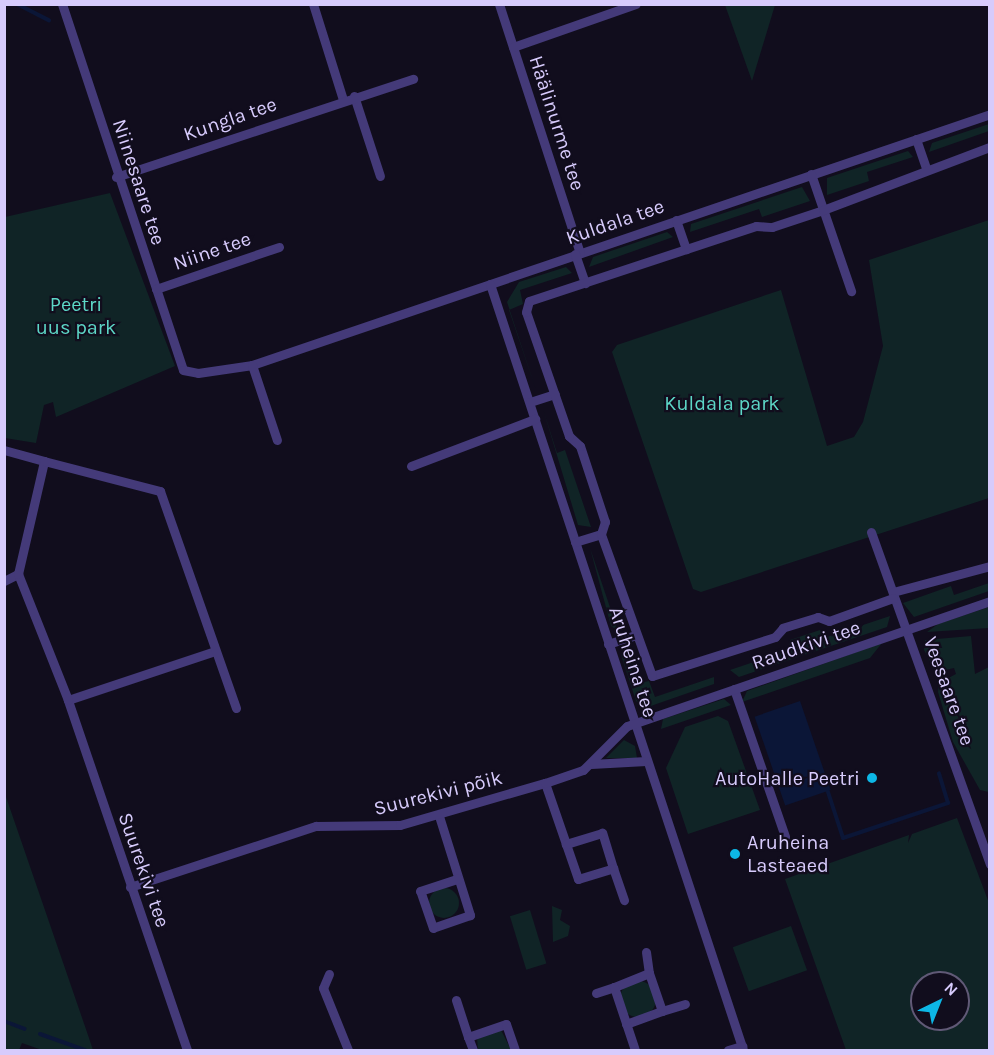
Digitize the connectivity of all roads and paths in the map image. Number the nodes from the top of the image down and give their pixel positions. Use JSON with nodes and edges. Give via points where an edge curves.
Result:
{"nodes":[{"id":1,"x":62,"y":4,"type":"edge"},
{"id":2,"x":314,"y":4,"type":"edge"},
{"id":3,"x":499,"y":4,"type":"edge"},
{"id":4,"x":636,"y":4,"type":"edge"},
{"id":5,"x":513,"y":47,"type":"junction"},
{"id":6,"x":413,"y":79,"type":"dead end"},
{"id":7,"x":354,"y":96,"type":"junction"},
{"id":8,"x":343,"y":100,"type":"junction"},
{"id":9,"x":990,"y":114,"type":"edge"},
{"id":10,"x":916,"y":139,"type":"junction"},
{"id":11,"x":990,"y":147,"type":"edge"},
{"id":12,"x":926,"y":168,"type":"junction"},
{"id":13,"x":811,"y":174,"type":"junction"},
{"id":14,"x":380,"y":176,"type":"dead end"},
{"id":15,"x":116,"y":177,"type":"junction"},
{"id":16,"x":823,"y":210,"type":"junction"},
{"id":17,"x":676,"y":220,"type":"junction"},
{"id":18,"x":279,"y":248,"type":"dead end"},
{"id":19,"x":686,"y":249,"type":"junction"},
{"id":20,"x":578,"y":253,"type":"junction"},
{"id":21,"x":585,"y":283,"type":"junction"},
{"id":22,"x":490,"y":284,"type":"junction"},
{"id":23,"x":156,"y":289,"type":"junction"},
{"id":24,"x":850,"y":291,"type":"dead end"},
{"id":25,"x":252,"y":365,"type":"junction"},
{"id":26,"x":183,"y":370,"type":"joint"},
{"id":27,"x":555,"y":394,"type":"junction"},
{"id":28,"x":530,"y":402,"type":"junction"},
{"id":29,"x":535,"y":419,"type":"junction"},
{"id":30,"x":277,"y":440,"type":"dead end"},
{"id":31,"x":4,"y":450,"type":"edge"},
{"id":32,"x":44,"y":461,"type":"junction"},
{"id":33,"x":411,"y":466,"type":"dead end"},
{"id":34,"x":871,"y":532,"type":"dead end"},
{"id":35,"x":601,"y":534,"type":"junction"},
{"id":36,"x":575,"y":542,"type":"junction"},
{"id":37,"x":990,"y":566,"type":"edge"},
{"id":38,"x":18,"y":574,"type":"junction"},
{"id":39,"x":4,"y":581,"type":"edge"},
{"id":40,"x":893,"y":595,"type":"junction"},
{"id":41,"x":990,"y":601,"type":"edge"},
{"id":42,"x":906,"y":629,"type":"junction"},
{"id":43,"x":635,"y":635,"type":"junction"},
{"id":44,"x":608,"y":644,"type":"junction"},
{"id":45,"x":215,"y":651,"type":"junction"},
{"id":46,"x":734,"y":689,"type":"junction"},
{"id":47,"x":68,"y":700,"type":"junction"},
{"id":48,"x":236,"y":708,"type":"dead end"},
{"id":49,"x":634,"y":723,"type":"junction"},
{"id":50,"x":646,"y":761,"type":"junction"},
{"id":51,"x":591,"y":764,"type":"junction"},
{"id":52,"x":545,"y":783,"type":"junction"},
{"id":53,"x":438,"y":816,"type":"junction"},
{"id":54,"x":785,"y":837,"type":"dead end"},
{"id":55,"x":566,"y":844,"type":"junction"},
{"id":56,"x":990,"y":864,"type":"edge"},
{"id":57,"x":613,"y":868,"type":"junction"},
{"id":58,"x":458,"y":879,"type":"junction"},
{"id":59,"x":130,"y":887,"type":"junction"},
{"id":60,"x":624,"y":900,"type":"dead end"},
{"id":61,"x":646,"y":952,"type":"dead end"},
{"id":62,"x":649,"y":973,"type":"junction"},
{"id":63,"x":329,"y":974,"type":"dead end"},
{"id":64,"x":614,"y":987,"type":"junction"},
{"id":65,"x":596,"y":993,"type":"dead end"},
{"id":66,"x":456,"y":1000,"type":"dead end"},
{"id":67,"x":685,"y":1004,"type":"dead end"},
{"id":68,"x":662,"y":1011,"type":"junction"},
{"id":69,"x":626,"y":1024,"type":"junction"},
{"id":70,"x":468,"y":1037,"type":"junction"},
{"id":71,"x":742,"y":1048,"type":"edge"},
{"id":72,"x":187,"y":1050,"type":"edge"},
{"id":73,"x":348,"y":1050,"type":"edge"},
{"id":74,"x":473,"y":1050,"type":"edge"},
{"id":75,"x":515,"y":1050,"type":"edge"},
{"id":76,"x":635,"y":1050,"type":"edge"},
{"id":77,"x":728,"y":1050,"type":"edge"}],
"edges":[{"from":1,"to":15,"type":"street","name":"Niinesaare tee"},
{"from":2,"to":8,"type":"street"},
{"from":3,"to":5,"type":"street","name":"Häälinurme tee"},
{"from":4,"to":5,"type":"street"},
{"from":5,"to":20,"type":"street","name":"Häälinurme tee"},
{"from":6,"to":7,"type":"street","name":"Kungla tee"},
{"from":7,"to":8,"type":"street","name":"Kungla tee"},
{"from":7,"to":14,"type":"street"},
{"from":8,"to":15,"type":"street","name":"Kungla tee"},
{"from":9,"to":10,"type":"street","name":"Kuldala tee"},
{"from":10,"to":12,"type":"street"},
{"from":10,"to":13,"type":"street","name":"Kuldala tee"},
{"from":11,"to":12,"type":"street"},
{"from":12,"to":16,"type":"street"},
{"from":13,"to":16,"type":"street"},
{"from":13,"to":17,"type":"street","name":"Kuldala tee"},
{"from":15,"to":23,"type":"street","name":"Niinesaare tee"},
{"from":16,"to":19,"type":"street"},
{"from":16,"to":24,"type":"street"},
{"from":17,"to":19,"type":"street"},
{"from":17,"to":20,"type":"street","name":"Kuldala tee"},
{"from":18,"to":23,"type":"street","name":"Niine tee"},
{"from":19,"to":21,"type":"street"},
{"from":20,"to":21,"type":"street","name":"Häälinurme tee"},
{"from":20,"to":22,"type":"street","name":"Kuldala tee"},
{"from":21,"to":27,"type":"street","via":[[530,301],[526,312]]},
{"from":22,"to":25,"type":"street","name":"Kuldala tee"},
{"from":22,"to":28,"type":"street","name":"Aruheina tee"},
{"from":23,"to":26,"type":"street","name":"Niinesaare tee"},
{"from":25,"to":26,"type":"street","name":"Kuldala tee"},
{"from":25,"to":30,"type":"street"},
{"from":27,"to":28,"type":"street"},
{"from":27,"to":35,"type":"street","via":[[569,436],[580,446],[601,507],[605,522]]},
{"from":28,"to":29,"type":"street","name":"Aruheina tee"},
{"from":29,"to":33,"type":"street"},
{"from":29,"to":36,"type":"street","name":"Aruheina tee"},
{"from":31,"to":32,"type":"street"},
{"from":32,"to":38,"type":"street"},
{"from":32,"to":45,"type":"street","via":[[160,491]]},
{"from":34,"to":40,"type":"street","name":"Veesaare tee"},
{"from":35,"to":36,"type":"street"},
{"from":35,"to":43,"type":"street"},
{"from":36,"to":44,"type":"street","name":"Aruheina tee"},
{"from":37,"to":40,"type":"street"},
{"from":38,"to":39,"type":"street"},
{"from":38,"to":47,"type":"street","name":"Suurekivi tee"},
{"from":40,"to":42,"type":"street","name":"Veesaare tee"},
{"from":40,"to":43,"type":"street","via":[[829,621],[818,617],[783,628],[775,637],[659,678],[647,670]]},
{"from":41,"to":42,"type":"street","name":"Raudkivi tee"},
{"from":42,"to":46,"type":"street","name":"Raudkivi tee"},
{"from":42,"to":56,"type":"street","name":"Veesaare tee"},
{"from":43,"to":44,"type":"street"},
{"from":44,"to":49,"type":"street","name":"Aruheina tee"},
{"from":45,"to":47,"type":"street"},
{"from":45,"to":48,"type":"street"},
{"from":46,"to":49,"type":"street","name":"Raudkivi tee"},
{"from":46,"to":54,"type":"street"},
{"from":47,"to":59,"type":"street","name":"Suurekivi tee"},
{"from":49,"to":50,"type":"street","name":"Aruheina tee"},
{"from":49,"to":51,"type":"street","name":"Suurekivi põik"},
{"from":50,"to":51,"type":"street"},
{"from":50,"to":71,"type":"street","name":"Aruheina tee"},
{"from":51,"to":52,"type":"street","name":"Suurekivi põik"},
{"from":52,"to":53,"type":"street","name":"Suurekivi põik"},
{"from":52,"to":55,"type":"street"},
{"from":53,"to":58,"type":"street"},
{"from":53,"to":59,"type":"street","name":"Suurekivi põik","via":[[365,829],[316,826]]},
{"from":55,"to":57,"type":"street","via":[[578,879]]},
{"from":55,"to":57,"type":"street","via":[[602,833]]},
{"from":57,"to":60,"type":"street"},
{"from":58,"to":58,"type":"street","via":[[471,915],[433,928],[420,891]]},
{"from":59,"to":72,"type":"street","name":"Suurekivi tee"},
{"from":61,"to":62,"type":"street"},
{"from":62,"to":64,"type":"street"},
{"from":62,"to":68,"type":"street"},
{"from":63,"to":73,"type":"street","via":[[323,988]]},
{"from":64,"to":65,"type":"street"},
{"from":64,"to":69,"type":"street"},
{"from":66,"to":70,"type":"street"},
{"from":67,"to":68,"type":"street"},
{"from":68,"to":69,"type":"street"},
{"from":69,"to":76,"type":"street"},
{"from":70,"to":74,"type":"street"},
{"from":70,"to":75,"type":"street","via":[[506,1024]]},
{"from":71,"to":77,"type":"street"}]}
